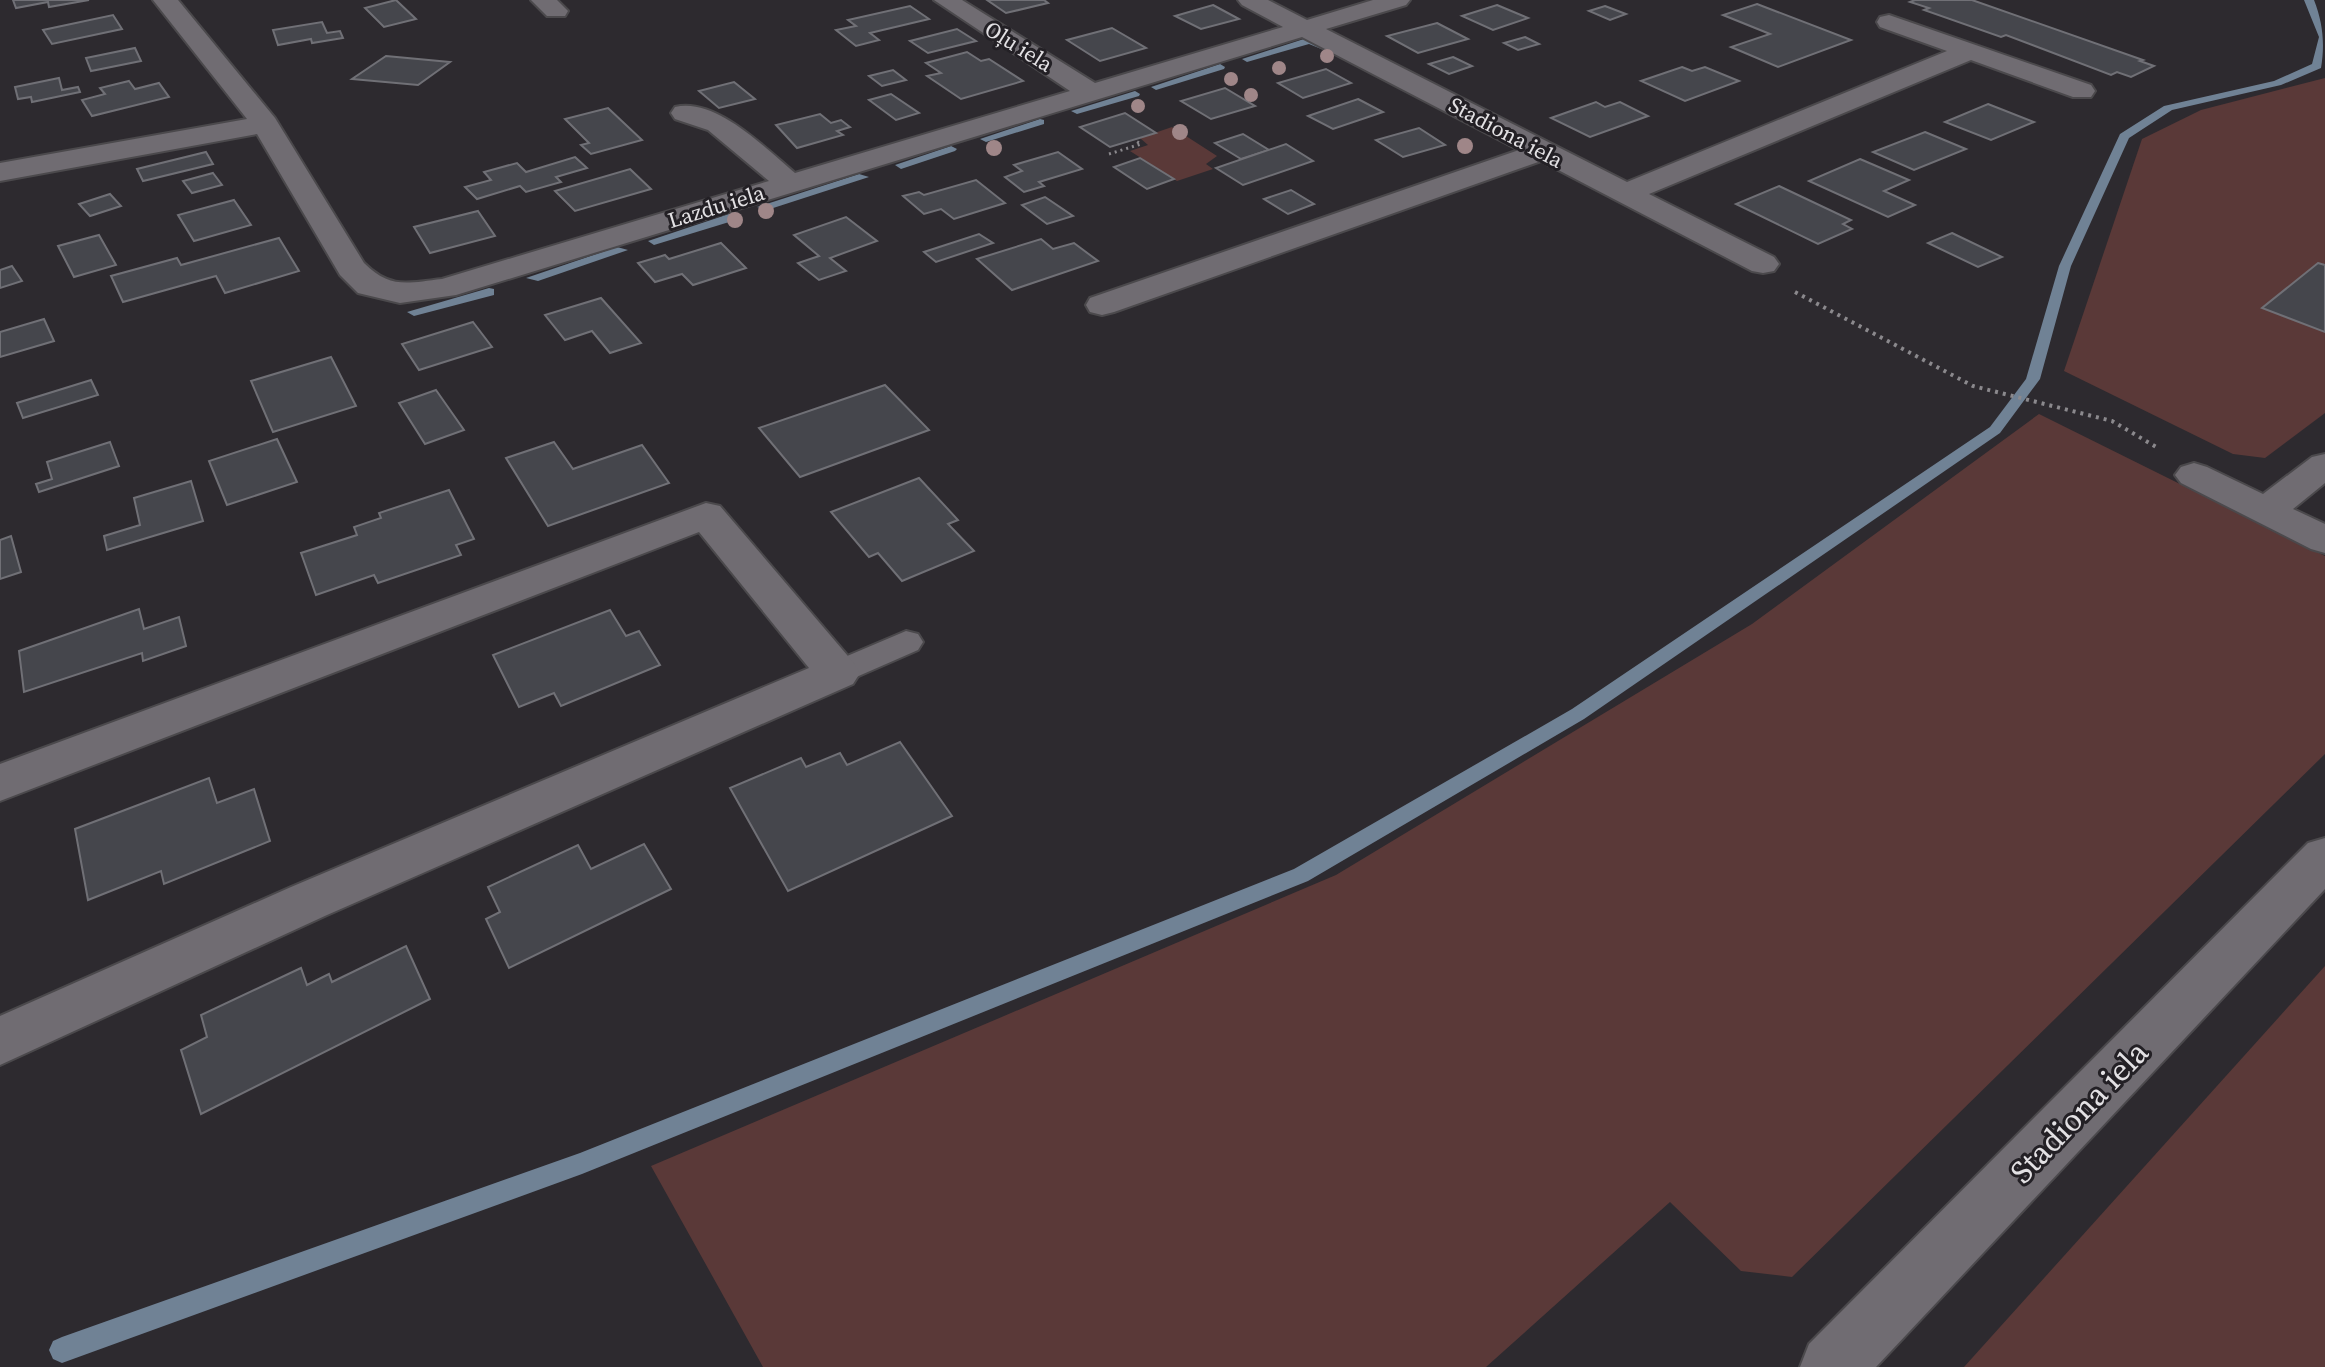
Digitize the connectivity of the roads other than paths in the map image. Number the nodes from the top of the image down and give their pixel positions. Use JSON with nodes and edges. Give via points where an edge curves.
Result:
{"nodes":[{"id":1,"x":165,"y":0,"type":"edge"},
{"id":2,"x":946,"y":0,"type":"edge"},
{"id":3,"x":1250,"y":0,"type":"edge"},
{"id":4,"x":1398,"y":0,"type":"edge"},
{"id":5,"x":1889,"y":22,"type":"dead end"},
{"id":6,"x":1306,"y":28,"type":"junction"},
{"id":7,"x":1970,"y":51,"type":"junction"},
{"id":8,"x":2082,"y":91,"type":"dead end"},
{"id":9,"x":1092,"y":93,"type":"junction"},
{"id":10,"x":685,"y":113,"type":"dead end"},
{"id":11,"x":265,"y":124,"type":"junction"},
{"id":12,"x":1540,"y":152,"type":"junction"},
{"id":13,"x":0,"y":172,"type":"edge"},
{"id":14,"x":791,"y":184,"type":"junction"},
{"id":15,"x":1626,"y":193,"type":"junction"},
{"id":16,"x":1763,"y":264,"type":"road end"},
{"id":17,"x":1102,"y":305,"type":"dead end"},
{"id":18,"x":2325,"y":465,"type":"edge"},
{"id":19,"x":2194,"y":475,"type":"road end"},
{"id":20,"x":2265,"y":511,"type":"junction"},
{"id":21,"x":2325,"y":540,"type":"edge"},
{"id":22,"x":906,"y":642,"type":"dead end"},
{"id":23,"x":838,"y":673,"type":"junction"},
{"id":24,"x":0,"y":783,"type":"edge"},
{"id":25,"x":2325,"y":857,"type":"edge"},
{"id":26,"x":0,"y":1041,"type":"edge"},
{"id":27,"x":1832,"y":1367,"type":"edge"}],
"edges":[{"from":1,"to":11,"type":"street","name":"Lazdu iela"},
{"from":2,"to":9,"type":"street","name":"Oļu iela"},
{"from":3,"to":6,"type":"street","name":"Stadiona iela"},
{"from":4,"to":6,"type":"street","name":"Lazdu iela"},
{"from":5,"to":7,"type":"street"},
{"from":6,"to":9,"type":"street","name":"Lazdu iela"},
{"from":6,"to":12,"type":"street","name":"Stadiona iela"},
{"from":7,"to":8,"type":"street"},
{"from":7,"to":15,"type":"street"},
{"from":9,"to":14,"type":"street","name":"Lazdu iela"},
{"from":10,"to":14,"type":"street","via":[[718,124]]},
{"from":11,"to":13,"type":"street"},
{"from":11,"to":14,"type":"street","name":"Lazdu iela","via":[[351,268],[369,286],[400,293],[445,288]]},
{"from":12,"to":15,"type":"street","name":"Stadiona iela"},
{"from":12,"to":17,"type":"street"},
{"from":15,"to":16,"type":"street","name":"Stadiona iela"},
{"from":18,"to":20,"type":"street"},
{"from":19,"to":20,"type":"street"},
{"from":20,"to":21,"type":"street"},
{"from":22,"to":23,"type":"lane"},
{"from":23,"to":24,"type":"street","via":[[706,515]]},
{"from":23,"to":26,"type":"street"},
{"from":25,"to":27,"type":"street","name":"Stadiona iela"}]}
